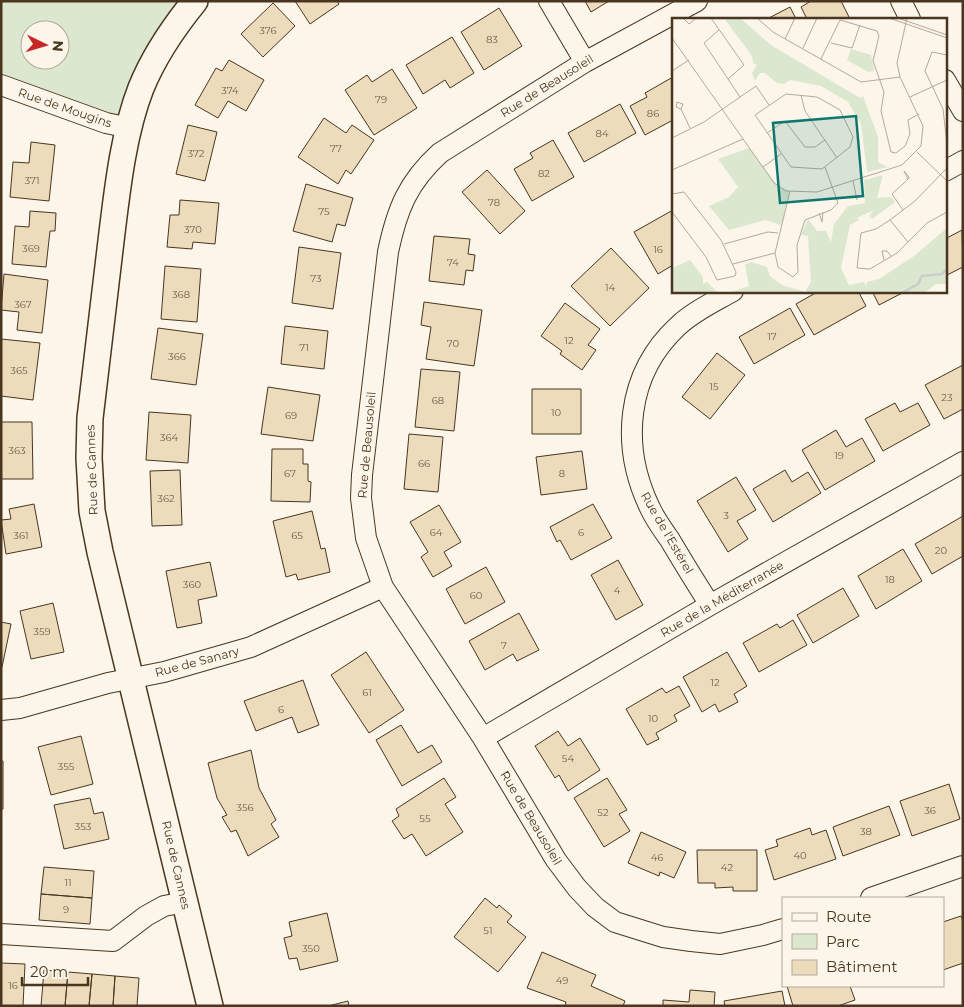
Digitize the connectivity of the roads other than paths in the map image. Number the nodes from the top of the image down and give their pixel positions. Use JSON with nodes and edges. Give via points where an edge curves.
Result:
{"nodes":[{"id":1,"x":194,"y":1,"type":"edge"},
{"id":2,"x":549,"y":1,"type":"edge"},
{"id":3,"x":697,"y":1,"type":"edge"},
{"id":4,"x":900,"y":1,"type":"edge"},
{"id":5,"x":909,"y":18,"type":"edge"},
{"id":6,"x":585,"y":62,"type":"junction"},
{"id":7,"x":946,"y":82,"type":"edge"},
{"id":8,"x":1,"y":85,"type":"edge"},
{"id":9,"x":963,"y":111,"type":"edge"},
{"id":10,"x":130,"y":128,"type":"junction"},
{"id":11,"x":963,"y":161,"type":"edge"},
{"id":12,"x":946,"y":170,"type":"edge"},
{"id":13,"x":730,"y":292,"type":"edge"},
{"id":14,"x":963,"y":462,"type":"edge"},
{"id":15,"x":383,"y":587,"type":"junction"},
{"id":16,"x":710,"y":605,"type":"junction"},
{"id":17,"x":132,"y":679,"type":"junction"},
{"id":18,"x":1,"y":710,"type":"edge"},
{"id":19,"x":483,"y":738,"type":"junction"},
{"id":20,"x":963,"y":866,"type":"edge"},
{"id":21,"x":874,"y":897,"type":"edge"},
{"id":22,"x":185,"y":902,"type":"junction"},
{"id":23,"x":782,"y":929,"type":"edge"},
{"id":24,"x":1,"y":934,"type":"edge"},
{"id":25,"x":210,"y":1006,"type":"edge"}],
"edges":[{"from":1,"to":10,"type":"street","name":"Rue de Cannes","via":[[153,61],[140,89]]},
{"from":2,"to":6,"type":"street"},
{"from":3,"to":6,"type":"street","name":"Rue de Beausoleil"},
{"from":4,"to":5,"type":"street"},
{"from":6,"to":15,"type":"street","name":"Rue de Beausoleil","via":[[440,153],[425,167],[401,203],[388,252],[362,475],[366,538]]},
{"from":7,"to":9,"type":"street"},
{"from":8,"to":10,"type":"street","name":"Rue de Mougins","via":[[106,123]]},
{"from":10,"to":17,"type":"street","name":"Rue de Cannes","via":[[119,177],[90,418],[89,458],[92,511],[98,544]]},
{"from":11,"to":12,"type":"street"},
{"from":13,"to":16,"type":"street","name":"Rue de l'Estérel","via":[[696,312],[663,341],[638,385],[631,431],[640,485],[650,509]]},
{"from":14,"to":16,"type":"street","name":"Rue de la Méditerranée"},
{"from":15,"to":17,"type":"street","name":"Rue de Sanary","via":[[251,647]]},
{"from":15,"to":19,"type":"street","name":"Rue de Beausoleil"},
{"from":16,"to":19,"type":"street","name":"Rue de la Méditerranée"},
{"from":17,"to":18,"type":"street","name":"Rue de Sanary"},
{"from":17,"to":22,"type":"street","name":"Rue de Cannes"},
{"from":19,"to":23,"type":"street","name":"Rue de Beausoleil","via":[[556,860],[595,908],[615,922],[663,937],[720,944]]},
{"from":20,"to":21,"type":"street"},
{"from":22,"to":24,"type":"street","via":[[164,906],[113,941]]},
{"from":22,"to":25,"type":"street","name":"Rue de Cannes"}]}
